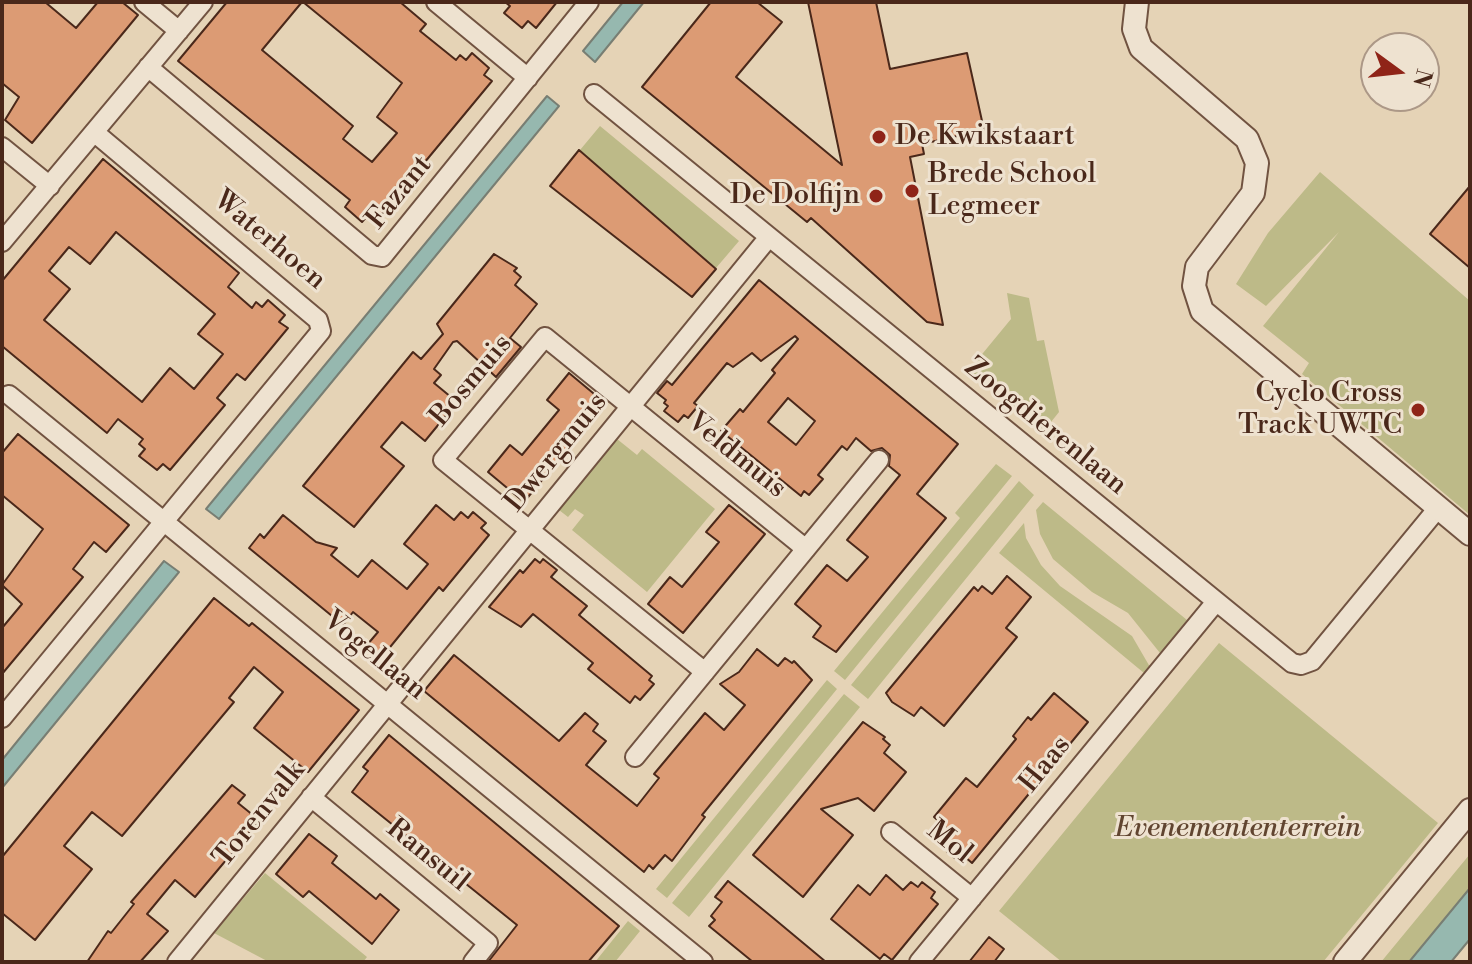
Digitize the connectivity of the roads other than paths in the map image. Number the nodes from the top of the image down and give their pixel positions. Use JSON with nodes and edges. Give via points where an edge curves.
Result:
{"nodes":[{"id":1,"x":144,"y":2,"type":"edge"},
{"id":2,"x":203,"y":2,"type":"edge"},
{"id":3,"x":436,"y":2,"type":"edge"},
{"id":4,"x":589,"y":2,"type":"edge"},
{"id":5,"x":1137,"y":2,"type":"edge"},
{"id":6,"x":179,"y":31,"type":"junction"},
{"id":7,"x":148,"y":67,"type":"junction"},
{"id":8,"x":528,"y":78,"type":"junction"},
{"id":9,"x":594,"y":94,"type":"dead end"},
{"id":10,"x":94,"y":132,"type":"junction"},
{"id":11,"x":2,"y":147,"type":"edge"},
{"id":12,"x":50,"y":186,"type":"junction"},
{"id":13,"x":769,"y":237,"type":"junction"},
{"id":14,"x":2,"y":242,"type":"edge"},
{"id":15,"x":4,"y":396,"type":"edge"},
{"id":16,"x":630,"y":407,"type":"junction"},
{"id":17,"x":879,"y":460,"type":"dead end"},
{"id":18,"x":1438,"y":508,"type":"junction"},
{"id":19,"x":165,"y":523,"type":"junction"},
{"id":20,"x":531,"y":529,"type":"junction"},
{"id":21,"x":1470,"y":534,"type":"edge"},
{"id":22,"x":806,"y":549,"type":"junction"},
{"id":23,"x":1215,"y":603,"type":"junction"},
{"id":24,"x":705,"y":672,"type":"junction"},
{"id":25,"x":388,"y":704,"type":"junction"},
{"id":26,"x":2,"y":718,"type":"edge"},
{"id":27,"x":635,"y":757,"type":"dead end"},
{"id":28,"x":311,"y":797,"type":"junction"},
{"id":29,"x":1470,"y":810,"type":"edge"},
{"id":30,"x":891,"y":832,"type":"dead end"},
{"id":31,"x":972,"y":898,"type":"junction"},
{"id":32,"x":177,"y":962,"type":"edge"},
{"id":33,"x":473,"y":962,"type":"edge"},
{"id":34,"x":703,"y":962,"type":"edge"},
{"id":35,"x":919,"y":962,"type":"edge"},
{"id":36,"x":1345,"y":962,"type":"edge"}],
"edges":[{"from":1,"to":6,"type":"street"},
{"from":2,"to":6,"type":"street"},
{"from":3,"to":8,"type":"street"},
{"from":4,"to":8,"type":"street","name":"Fazant"},
{"from":5,"to":18,"type":"street","via":[[1133,20],[1141,48],[1247,139],[1257,163],[1253,193],[1197,267],[1194,286],[1202,311]]},
{"from":6,"to":7,"type":"street"},
{"from":7,"to":8,"type":"street","name":"Fazant","via":[[377,257],[386,254]]},
{"from":7,"to":10,"type":"street"},
{"from":9,"to":13,"type":"street","name":"Zoogdierenlaan"},
{"from":10,"to":12,"type":"street"},
{"from":10,"to":19,"type":"street","name":"Waterhoen","via":[[321,324],[319,336]]},
{"from":11,"to":12,"type":"street"},
{"from":12,"to":14,"type":"street"},
{"from":13,"to":16,"type":"street","name":"Dwergmuis"},
{"from":13,"to":23,"type":"street","name":"Zoogdierenlaan"},
{"from":15,"to":19,"type":"street","name":"Vogellaan"},
{"from":16,"to":20,"type":"street","name":"Dwergmuis"},
{"from":16,"to":20,"type":"street","name":"Bosmuis","via":[[545,337],[443,460]]},
{"from":16,"to":22,"type":"street","name":"Veldmuis"},
{"from":17,"to":22,"type":"street"},
{"from":18,"to":21,"type":"street"},
{"from":18,"to":23,"type":"street","name":"Zoogdierenlaan","via":[[1312,661],[1292,663]]},
{"from":19,"to":25,"type":"street","name":"Vogellaan"},
{"from":19,"to":26,"type":"street"},
{"from":20,"to":24,"type":"street"},
{"from":20,"to":25,"type":"street","name":"Dwergmuis"},
{"from":22,"to":24,"type":"street"},
{"from":23,"to":31,"type":"street","name":"Haas"},
{"from":24,"to":27,"type":"street"},
{"from":25,"to":28,"type":"street","name":"Torenvalk"},
{"from":25,"to":34,"type":"street","name":"Vogellaan"},
{"from":28,"to":32,"type":"street","name":"Torenvalk"},
{"from":28,"to":33,"type":"street","name":"Ransuil","via":[[488,943]]},
{"from":29,"to":36,"type":"street"},
{"from":30,"to":31,"type":"street","name":"Mol"},
{"from":31,"to":35,"type":"street","name":"Haas"}]}
